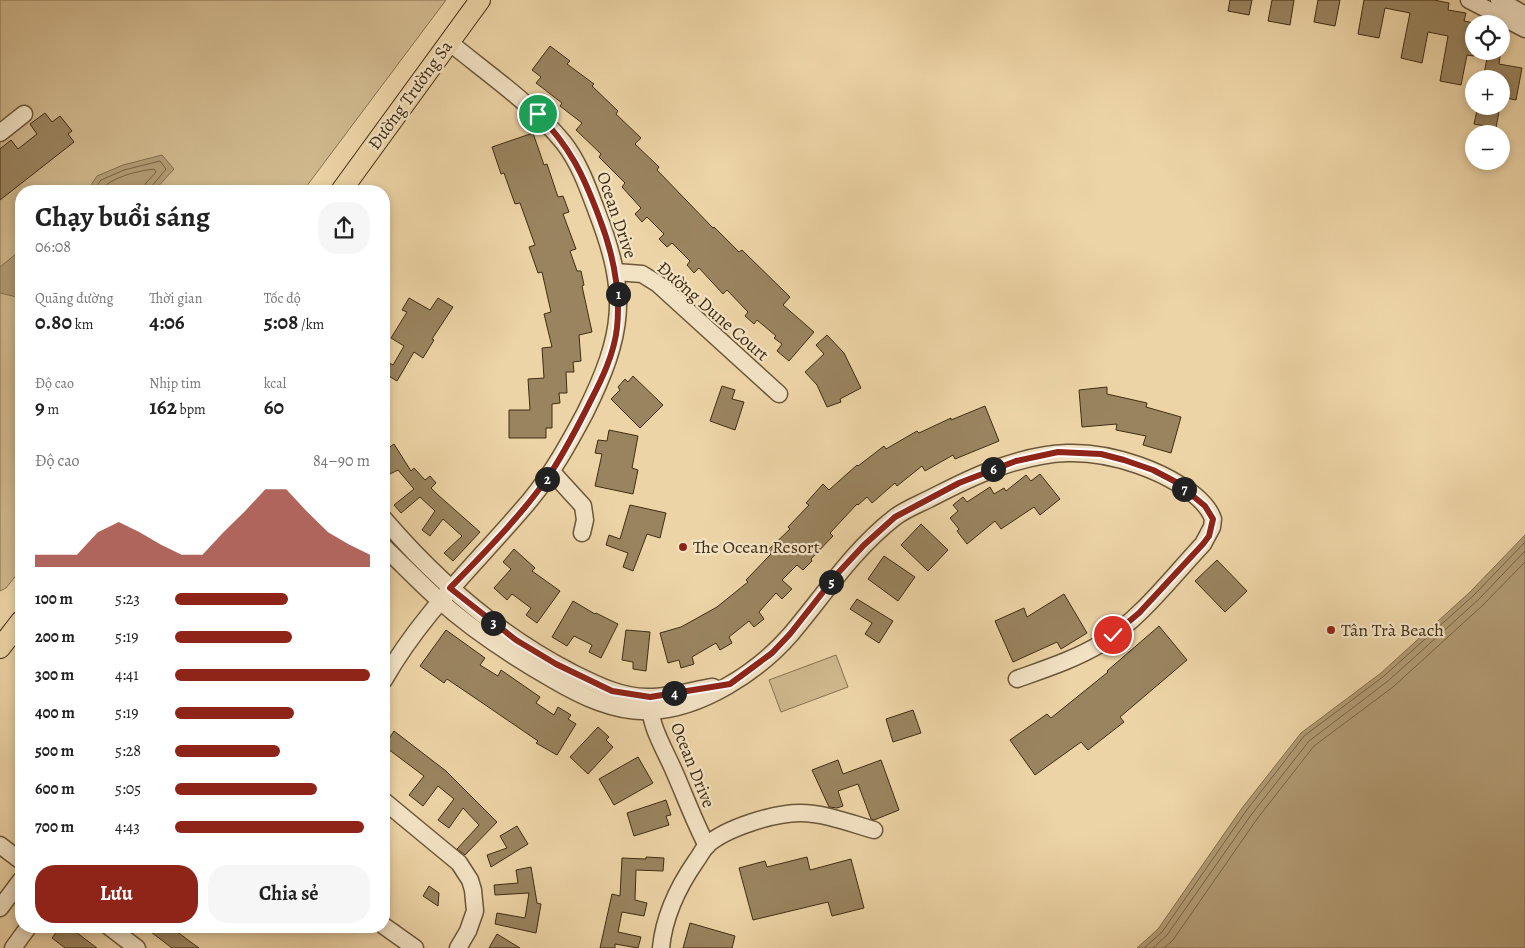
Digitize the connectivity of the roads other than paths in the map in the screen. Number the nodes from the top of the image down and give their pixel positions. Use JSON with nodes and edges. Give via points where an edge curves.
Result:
{"nodes":[{"id":1,"x":480,"y":0,"type":"edge"},
{"id":2,"x":1469,"y":0,"type":"edge"},
{"id":3,"x":1499,"y":0,"type":"edge"},
{"id":4,"x":1525,"y":15,"type":"edge"},
{"id":5,"x":1525,"y":29,"type":"edge"},
{"id":6,"x":449,"y":42,"type":"junction"},
{"id":7,"x":24,"y":114,"type":"dead end"},
{"id":8,"x":0,"y":133,"type":"edge"},
{"id":9,"x":345,"y":185,"type":"edge"},
{"id":10,"x":616,"y":272,"type":"junction"},
{"id":11,"x":778,"y":394,"type":"dead end"},
{"id":12,"x":552,"y":472,"type":"junction"},
{"id":13,"x":390,"y":526,"type":"edge"},
{"id":14,"x":582,"y":533,"type":"dead end"},
{"id":15,"x":390,"y":552,"type":"edge"},
{"id":16,"x":445,"y":594,"type":"junction"},
{"id":17,"x":390,"y":669,"type":"edge"},
{"id":18,"x":1017,"y":680,"type":"dead end"},
{"id":19,"x":650,"y":704,"type":"junction"},
{"id":20,"x":390,"y":805,"type":"edge"},
{"id":21,"x":874,"y":830,"type":"dead end"},
{"id":22,"x":0,"y":845,"type":"edge"},
{"id":23,"x":707,"y":846,"type":"junction"},
{"id":24,"x":15,"y":856,"type":"edge"},
{"id":25,"x":5,"y":891,"type":"edge"},
{"id":26,"x":0,"y":908,"type":"edge"},
{"id":27,"x":390,"y":930,"type":"edge"},
{"id":28,"x":24,"y":933,"type":"edge"},
{"id":29,"x":117,"y":933,"type":"edge"},
{"id":30,"x":13,"y":948,"type":"edge"},
{"id":31,"x":137,"y":948,"type":"edge"},
{"id":32,"x":415,"y":948,"type":"edge"},
{"id":33,"x":458,"y":948,"type":"edge"},
{"id":34,"x":661,"y":948,"type":"edge"}],
"edges":[{"from":1,"to":6,"type":"main road","name":"Đường Trường Sa"},
{"from":2,"to":5,"type":"street"},
{"from":3,"to":4,"type":"street"},
{"from":6,"to":9,"type":"main road","name":"Đường Trường Sa"},
{"from":6,"to":10,"type":"street","name":"Ocean Drive","via":[[538,114],[565,144],[592,198]]},
{"from":7,"to":8,"type":"street"},
{"from":10,"to":11,"type":"street","name":"Đường Dune Court","via":[[642,274],[658,284]]},
{"from":10,"to":12,"type":"street","name":"Ocean Drive","via":[[618,303],[613,348],[595,392]]},
{"from":12,"to":14,"type":"street","via":[[582,506],[585,520]]},
{"from":12,"to":16,"type":"street","name":"Ocean Drive","via":[[487,550]]},
{"from":13,"to":16,"type":"street"},
{"from":15,"to":16,"type":"street"},
{"from":16,"to":17,"type":"street","name":"Ocean Drive"},
{"from":16,"to":19,"type":"street","via":[[510,654],[579,695],[621,708]]},
{"from":18,"to":19,"type":"street","via":[[1099,645],[1126,625],[1209,536],[1213,519],[1205,506],[1176,482],[1153,470],[1101,454],[1058,452],[1009,464],[959,483],[895,517],[838,573],[772,653],[730,684],[700,700]]},
{"from":19,"to":23,"type":"street","name":"Ocean Drive","via":[[693,819]]},
{"from":20,"to":33,"type":"street","via":[[459,863],[470,880],[475,911]]},
{"from":21,"to":23,"type":"street","via":[[800,813],[770,817],[731,831]]},
{"from":22,"to":24,"type":"street"},
{"from":23,"to":34,"type":"street","via":[[687,874],[669,910]]},
{"from":25,"to":26,"type":"street"},
{"from":27,"to":32,"type":"street"},
{"from":28,"to":30,"type":"street"},
{"from":29,"to":31,"type":"street"}]}
